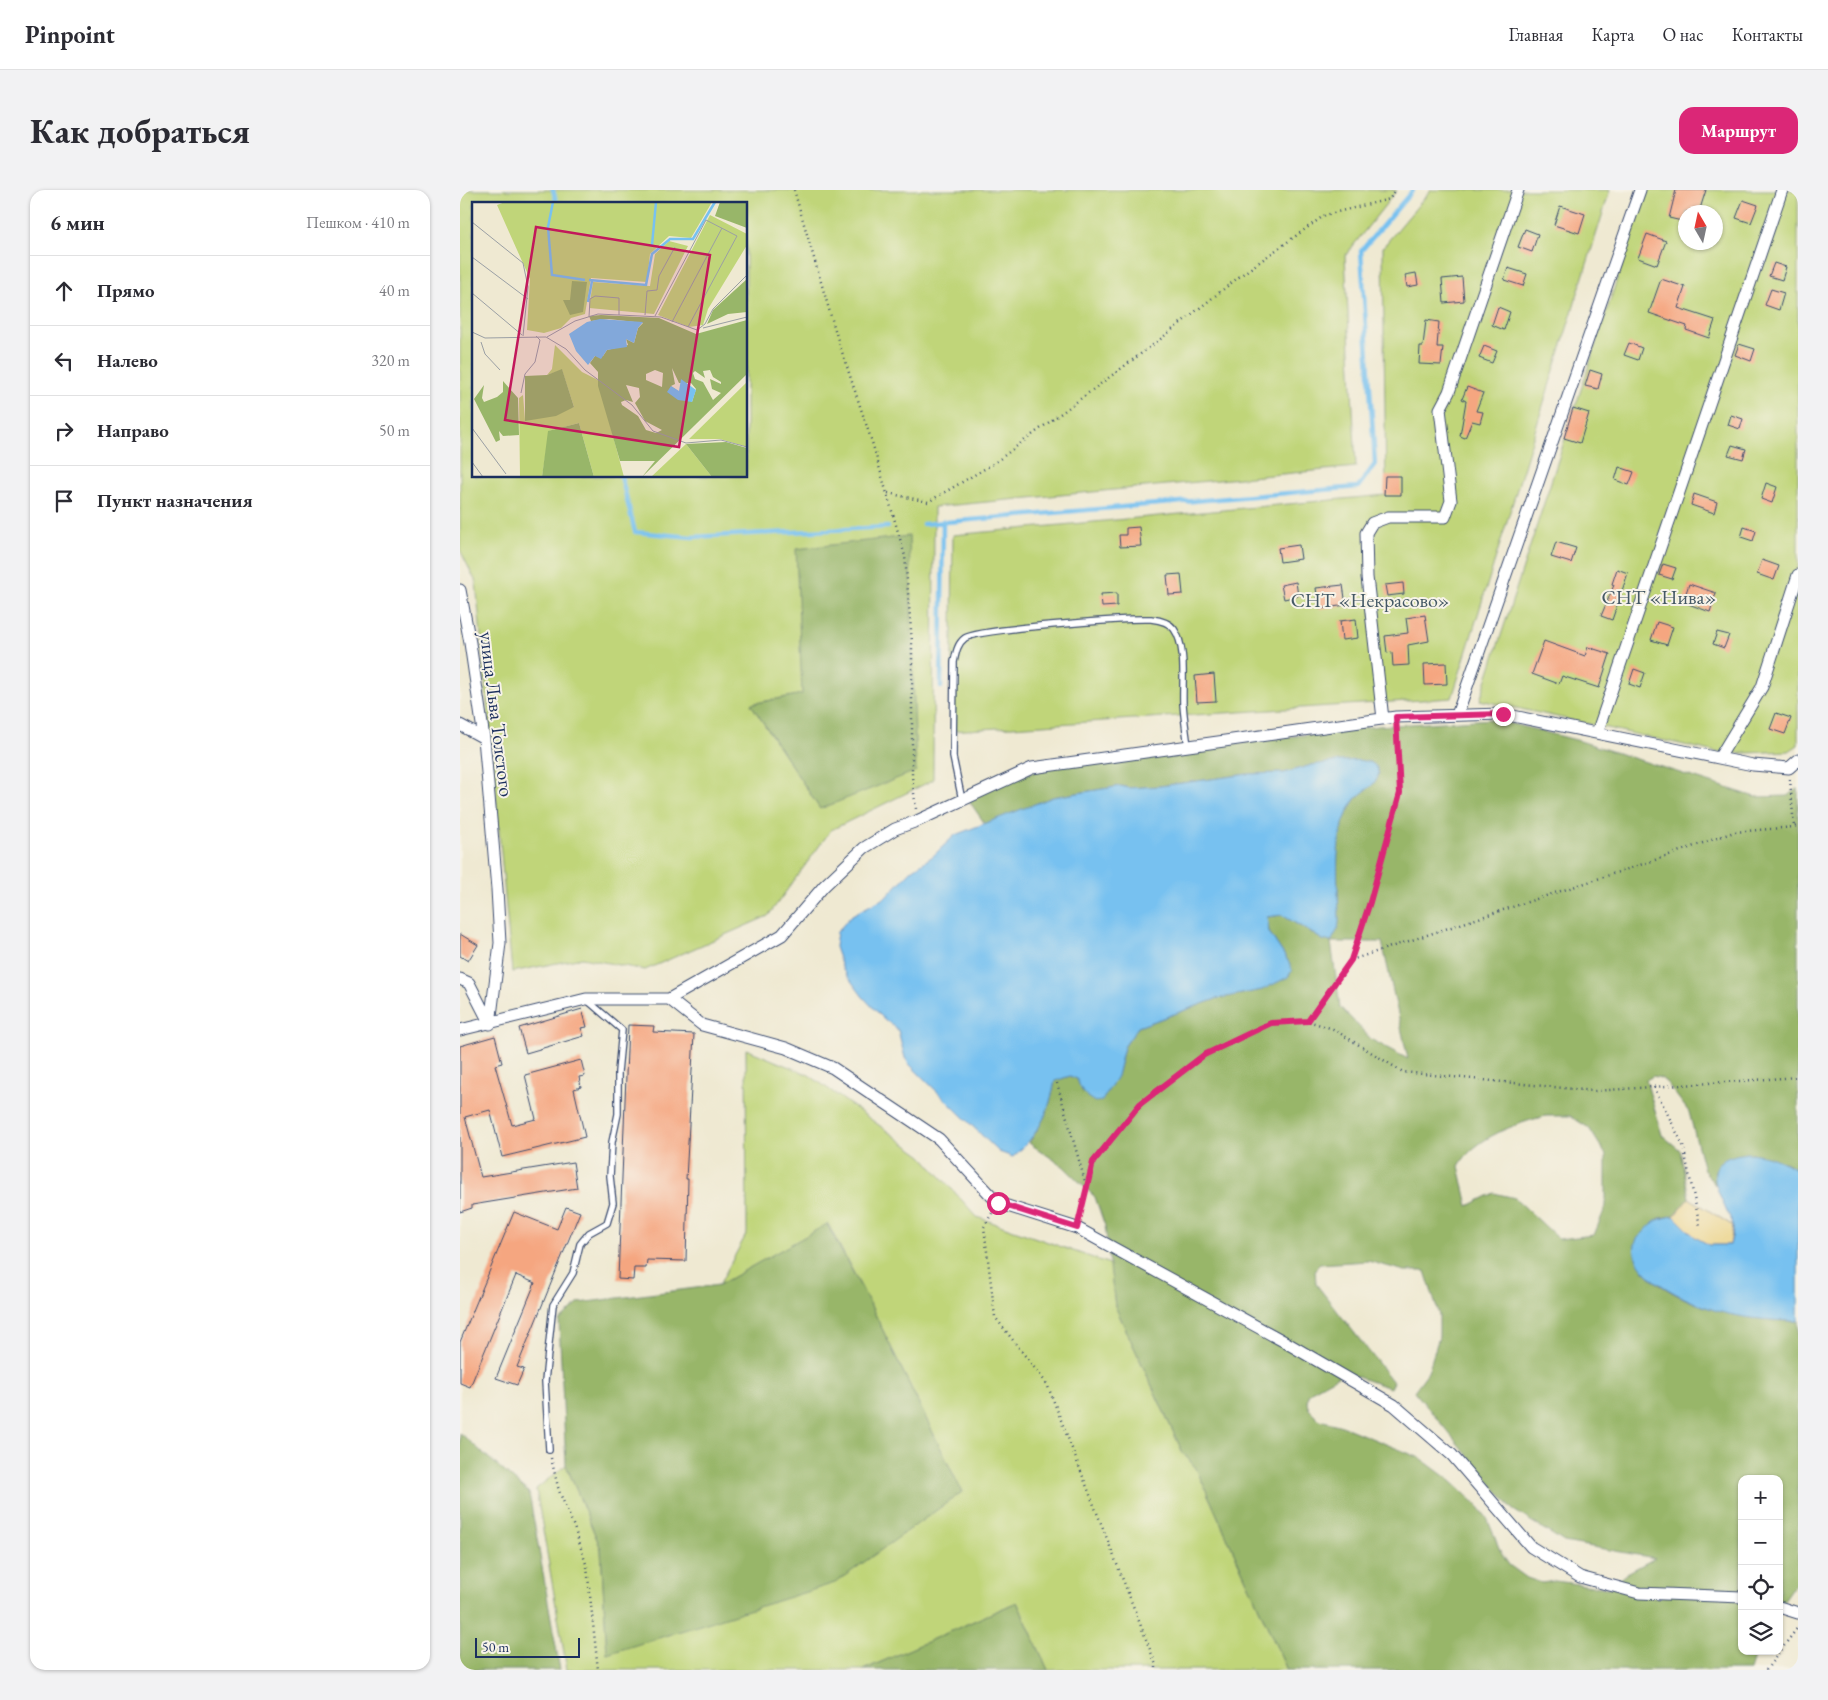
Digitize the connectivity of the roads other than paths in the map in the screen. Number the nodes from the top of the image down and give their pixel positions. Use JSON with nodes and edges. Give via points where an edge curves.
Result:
{"nodes":[{"id":1,"x":1518,"y":190,"type":"edge"},
{"id":2,"x":1640,"y":190,"type":"edge"},
{"id":3,"x":1782,"y":190,"type":"edge"},
{"id":4,"x":1798,"y":575,"type":"edge"},
{"id":5,"x":460,"y":590,"type":"edge"},
{"id":6,"x":1457,"y":715,"type":"junction"},
{"id":7,"x":1383,"y":719,"type":"junction"},
{"id":8,"x":460,"y":725,"type":"edge"},
{"id":9,"x":1597,"y":733,"type":"junction"},
{"id":10,"x":484,"y":738,"type":"junction"},
{"id":11,"x":1188,"y":746,"type":"junction"},
{"id":12,"x":1719,"y":758,"type":"junction"},
{"id":13,"x":1795,"y":764,"type":"edge"},
{"id":14,"x":962,"y":800,"type":"junction"},
{"id":15,"x":460,"y":978,"type":"edge"},
{"id":16,"x":586,"y":999,"type":"junction"},
{"id":17,"x":669,"y":999,"type":"junction"},
{"id":18,"x":490,"y":1024,"type":"junction"},
{"id":19,"x":460,"y":1030,"type":"edge"},
{"id":20,"x":549,"y":1450,"type":"road end"},
{"id":21,"x":1738,"y":1597,"type":"edge"},
{"id":22,"x":1783,"y":1608,"type":"edge"},
{"id":23,"x":1798,"y":1613,"type":"edge"}],
"edges":[{"from":1,"to":7,"type":"street","via":[[1449,392],[1440,409],[1450,501],[1444,517],[1388,517],[1372,523],[1366,533],[1367,577]]},
{"from":2,"to":6,"type":"street"},
{"from":3,"to":9,"type":"street"},
{"from":4,"to":12,"type":"street","via":[[1762,687]]},
{"from":5,"to":10,"type":"street","name":"улица Льва Толстого"},
{"from":6,"to":7,"type":"street"},
{"from":6,"to":9,"type":"street","via":[[1503,714]]},
{"from":7,"to":11,"type":"street"},
{"from":8,"to":10,"type":"street"},
{"from":9,"to":12,"type":"street"},
{"from":10,"to":18,"type":"street","name":"улица Льва Толстого","via":[[500,943]]},
{"from":11,"to":14,"type":"street","via":[[1032,768]]},
{"from":11,"to":14,"type":"lane","via":[[1182,655],[1174,629],[1165,621],[1150,619],[983,632],[965,637],[956,648],[954,662],[953,757]]},
{"from":12,"to":13,"type":"street","via":[[1753,765]]},
{"from":14,"to":17,"type":"street","via":[[895,829],[864,848],[824,886],[782,935]]},
{"from":15,"to":18,"type":"street","via":[[469,983]]},
{"from":16,"to":17,"type":"street"},
{"from":16,"to":18,"type":"street"},
{"from":16,"to":20,"type":"lane","via":[[622,1030],[618,1114],[610,1176],[613,1203],[607,1223],[589,1233],[580,1244],[573,1273],[553,1305],[545,1381]]},
{"from":17,"to":21,"type":"street","via":[[702,1024],[786,1048],[833,1068],[939,1139],[998,1203],[1077,1228],[1394,1405],[1452,1455],[1531,1547],[1580,1577],[1639,1593]]},
{"from":18,"to":19,"type":"street"},
{"from":22,"to":23,"type":"street"}]}
